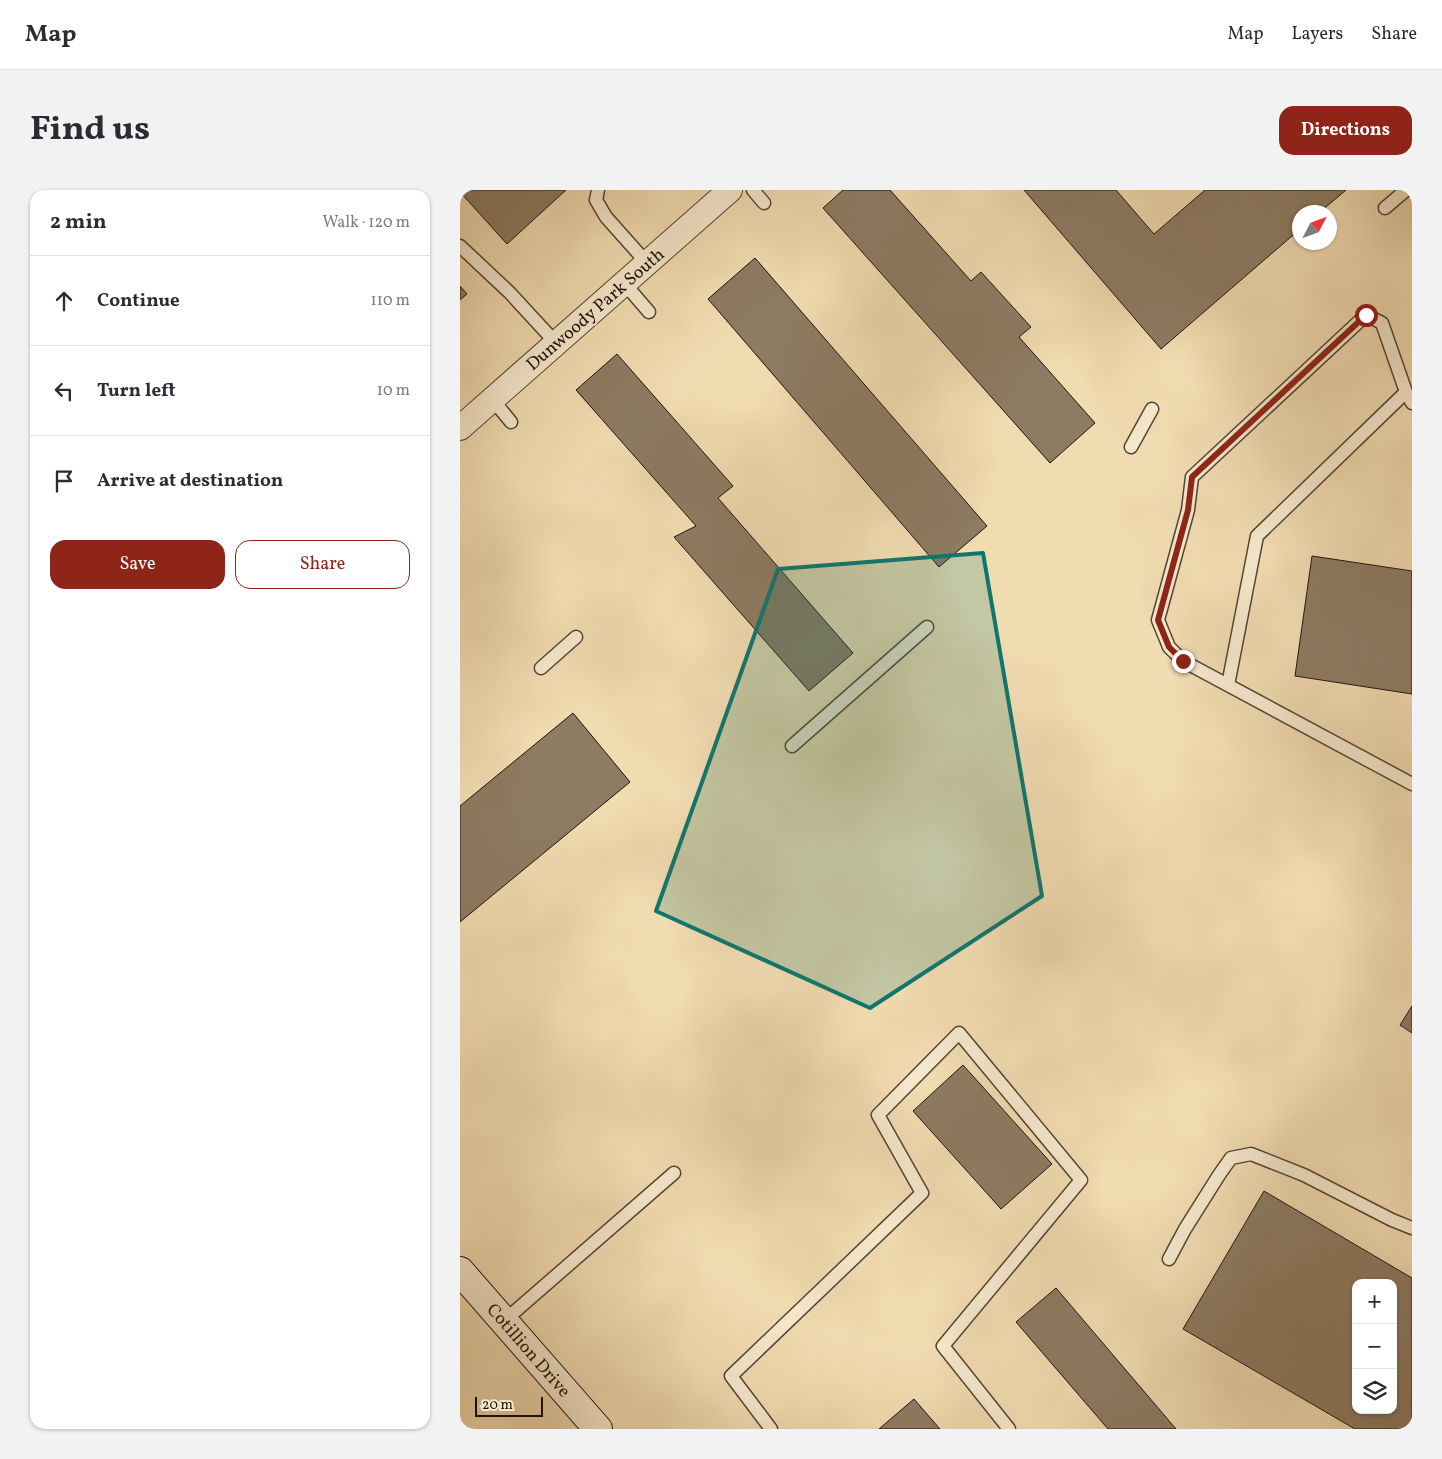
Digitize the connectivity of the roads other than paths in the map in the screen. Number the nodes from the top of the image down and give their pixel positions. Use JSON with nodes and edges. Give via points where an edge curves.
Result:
{"nodes":[{"id":1,"x":598,"y":190,"type":"edge"},
{"id":2,"x":730,"y":190,"type":"edge"},
{"id":3,"x":753,"y":190,"type":"edge"},
{"id":4,"x":1406,"y":190,"type":"edge"},
{"id":5,"x":764,"y":202,"type":"dead end"},
{"id":6,"x":1385,"y":208,"type":"dead end"},
{"id":7,"x":460,"y":246,"type":"edge"},
{"id":8,"x":647,"y":263,"type":"junction"},
{"id":9,"x":624,"y":283,"type":"junction"},
{"id":10,"x":649,"y":312,"type":"dead end"},
{"id":11,"x":556,"y":343,"type":"junction"},
{"id":12,"x":1409,"y":397,"type":"edge"},
{"id":13,"x":492,"y":400,"type":"junction"},
{"id":14,"x":1152,"y":408,"type":"dead end"},
{"id":15,"x":512,"y":422,"type":"dead end"},
{"id":16,"x":460,"y":428,"type":"edge"},
{"id":17,"x":1131,"y":447,"type":"dead end"},
{"id":18,"x":927,"y":628,"type":"dead end"},
{"id":19,"x":576,"y":637,"type":"dead end"},
{"id":20,"x":541,"y":668,"type":"dead end"},
{"id":21,"x":1228,"y":685,"type":"junction"},
{"id":22,"x":792,"y":746,"type":"dead end"},
{"id":23,"x":1412,"y":784,"type":"edge"},
{"id":24,"x":674,"y":1173,"type":"dead end"},
{"id":25,"x":1412,"y":1228,"type":"edge"},
{"id":26,"x":1170,"y":1260,"type":"dead end"},
{"id":27,"x":460,"y":1271,"type":"edge"},
{"id":28,"x":504,"y":1321,"type":"junction"},
{"id":29,"x":598,"y":1429,"type":"edge"},
{"id":30,"x":771,"y":1429,"type":"edge"},
{"id":31,"x":1009,"y":1429,"type":"edge"}],
"edges":[{"from":1,"to":8,"type":"lane","via":[[596,200],[606,217]]},
{"from":2,"to":8,"type":"street","name":"Dunwoody Park South"},
{"from":3,"to":5,"type":"lane"},
{"from":4,"to":6,"type":"lane"},
{"from":7,"to":11,"type":"lane"},
{"from":8,"to":9,"type":"street","name":"Dunwoody Park South"},
{"from":9,"to":10,"type":"lane"},
{"from":9,"to":11,"type":"street","name":"Dunwoody Park South"},
{"from":11,"to":13,"type":"street","name":"Dunwoody Park South"},
{"from":12,"to":21,"type":"lane","via":[[1257,536]]},
{"from":12,"to":21,"type":"lane","via":[[1382,323],[1366,315],[1192,477],[1188,510],[1158,620],[1169,647],[1183,661]]},
{"from":13,"to":15,"type":"lane"},
{"from":13,"to":16,"type":"street","name":"Dunwoody Park South"},
{"from":14,"to":17,"type":"lane"},
{"from":18,"to":22,"type":"lane"},
{"from":19,"to":20,"type":"lane"},
{"from":21,"to":23,"type":"lane"},
{"from":24,"to":28,"type":"lane"},
{"from":25,"to":26,"type":"lane","via":[[1304,1175],[1251,1154],[1231,1158],[1185,1229]]},
{"from":27,"to":28,"type":"street","name":"Cotillion Drive"},
{"from":28,"to":29,"type":"street","name":"Cotillion Drive"},
{"from":30,"to":31,"type":"lane","via":[[731,1376],[922,1193],[878,1114],[959,1033],[1081,1180],[943,1346]]}]}
